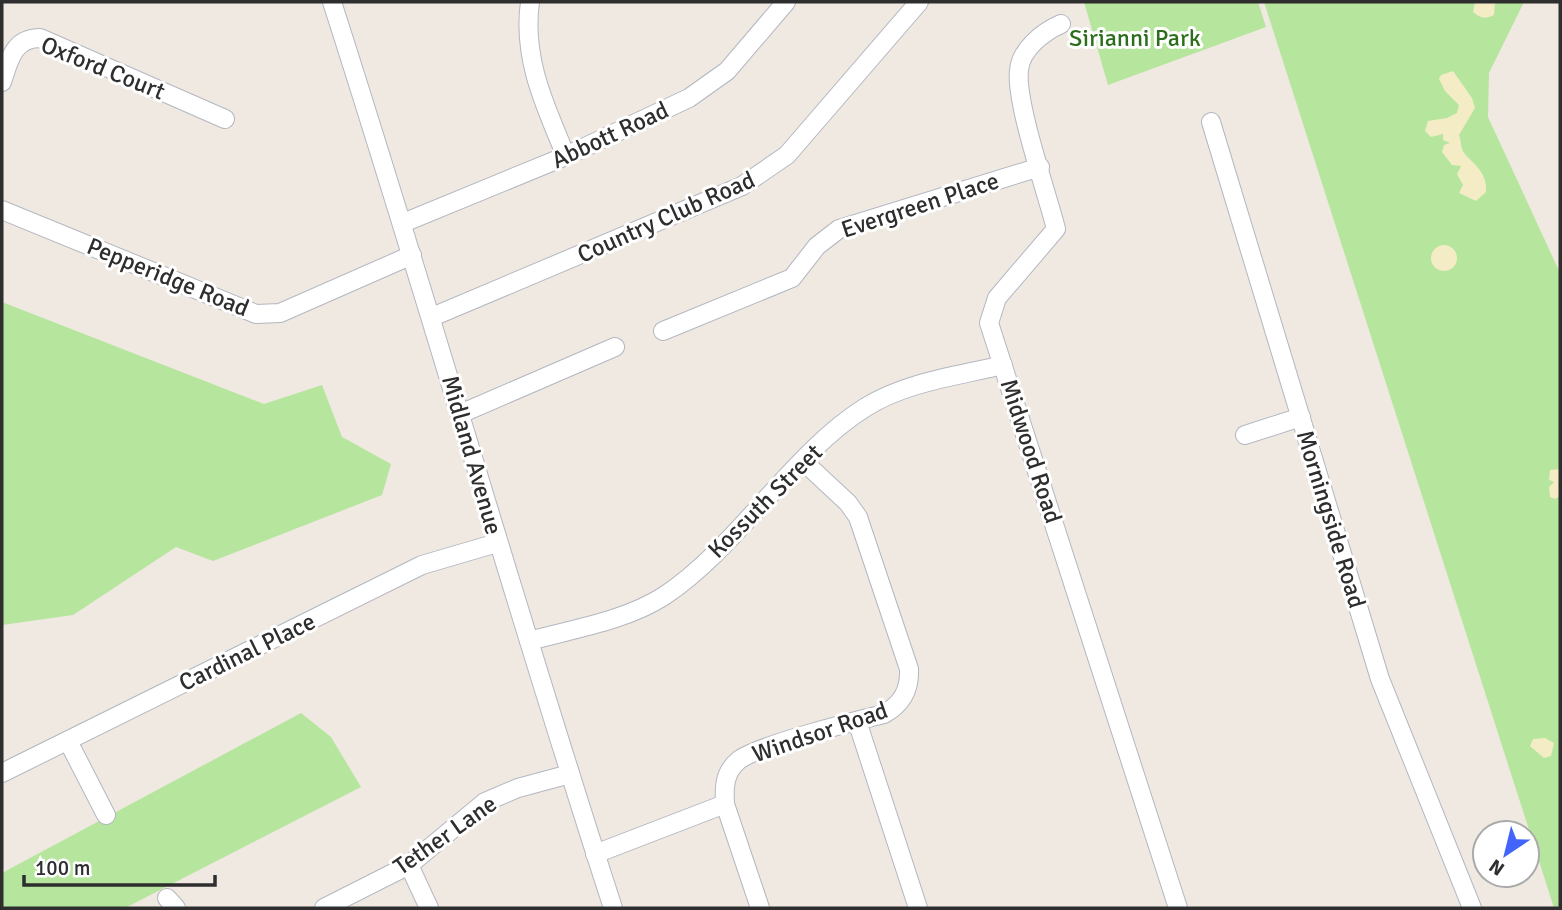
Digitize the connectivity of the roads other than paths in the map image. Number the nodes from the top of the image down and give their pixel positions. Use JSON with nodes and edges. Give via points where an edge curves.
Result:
{"nodes":[{"id":1,"x":332,"y":2,"type":"edge"},
{"id":2,"x":530,"y":2,"type":"edge"},
{"id":3,"x":786,"y":2,"type":"edge"},
{"id":4,"x":919,"y":2,"type":"edge"},
{"id":5,"x":1061,"y":24,"type":"dead end"},
{"id":6,"x":2,"y":82,"type":"edge"},
{"id":7,"x":225,"y":119,"type":"dead end"},
{"id":8,"x":1211,"y":122,"type":"dead end"},
{"id":9,"x":566,"y":156,"type":"junction"},
{"id":10,"x":1040,"y":167,"type":"junction"},
{"id":11,"x":2,"y":210,"type":"edge"},
{"id":12,"x":403,"y":223,"type":"junction"},
{"id":13,"x":412,"y":255,"type":"junction"},
{"id":14,"x":432,"y":317,"type":"junction"},
{"id":15,"x":663,"y":331,"type":"dead end"},
{"id":16,"x":615,"y":347,"type":"dead end"},
{"id":17,"x":1003,"y":365,"type":"junction"},
{"id":18,"x":460,"y":414,"type":"junction"},
{"id":19,"x":1301,"y":417,"type":"junction"},
{"id":20,"x":1245,"y":435,"type":"dead end"},
{"id":21,"x":804,"y":462,"type":"junction"},
{"id":22,"x":497,"y":543,"type":"junction"},
{"id":23,"x":528,"y":641,"type":"junction"},
{"id":24,"x":857,"y":721,"type":"junction"},
{"id":25,"x":68,"y":741,"type":"junction"},
{"id":26,"x":2,"y":773,"type":"edge"},
{"id":27,"x":570,"y":774,"type":"junction"},
{"id":28,"x":726,"y":804,"type":"junction"},
{"id":29,"x":106,"y":815,"type":"dead end"},
{"id":30,"x":595,"y":854,"type":"junction"},
{"id":31,"x":409,"y":865,"type":"junction"},
{"id":32,"x":324,"y":908,"type":"edge"},
{"id":33,"x":429,"y":908,"type":"edge"},
{"id":34,"x":613,"y":908,"type":"edge"},
{"id":35,"x":760,"y":908,"type":"edge"},
{"id":36,"x":918,"y":908,"type":"edge"},
{"id":37,"x":1178,"y":908,"type":"edge"},
{"id":38,"x":1472,"y":908,"type":"edge"}],
"edges":[{"from":1,"to":12,"type":"street","name":"Midland Avenue"},
{"from":2,"to":9,"type":"street","via":[[533,69]]},
{"from":3,"to":9,"type":"street","name":"Abbott Road","via":[[744,54],[709,86]]},
{"from":4,"to":14,"type":"street","name":"Country Club Road","via":[[787,155],[764,174]]},
{"from":5,"to":10,"type":"street","name":"Midwood Road","via":[[1031,45],[1019,70]]},
{"from":6,"to":7,"type":"street","name":"Oxford Court","via":[[12,52],[19,44],[40,38]]},
{"from":8,"to":19,"type":"street","name":"Morningside Road"},
{"from":9,"to":12,"type":"street","name":"Abbott Road"},
{"from":10,"to":15,"type":"street","name":"Evergreen Place","via":[[839,229],[817,246],[792,278]]},
{"from":10,"to":17,"type":"street","name":"Midwood Road","via":[[1056,229],[997,298],[989,323]]},
{"from":11,"to":13,"type":"street","name":"Pepperidge Road","via":[[256,314],[280,313]]},
{"from":12,"to":13,"type":"street","name":"Midland Avenue"},
{"from":13,"to":14,"type":"street","name":"Midland Avenue"},
{"from":14,"to":18,"type":"street","name":"Midland Avenue"},
{"from":16,"to":18,"type":"street"},
{"from":17,"to":21,"type":"street","name":"Kossuth Street","via":[[887,396],[842,423]]},
{"from":17,"to":37,"type":"street","name":"Midwood Road"},
{"from":18,"to":22,"type":"street","name":"Midland Avenue"},
{"from":19,"to":20,"type":"street"},
{"from":19,"to":38,"type":"street","name":"Morningside Road","via":[[1380,679]]},
{"from":21,"to":23,"type":"street","name":"Kossuth Street","via":[[734,534],[666,594],[639,610]]},
{"from":21,"to":24,"type":"street","name":"Windsor Road","via":[[858,517],[909,669],[907,691],[894,708]]},
{"from":22,"to":23,"type":"street","name":"Midland Avenue"},
{"from":22,"to":25,"type":"street","name":"Cardinal Place","via":[[422,565]]},
{"from":23,"to":27,"type":"street","name":"Midland Avenue"},
{"from":24,"to":28,"type":"street","name":"Windsor Road","via":[[738,761],[723,783]]},
{"from":24,"to":36,"type":"street"},
{"from":25,"to":26,"type":"street","name":"Cardinal Place"},
{"from":25,"to":29,"type":"street"},
{"from":27,"to":30,"type":"street","name":"Midland Avenue"},
{"from":27,"to":31,"type":"street","name":"Tether Lane","via":[[485,802]]},
{"from":28,"to":30,"type":"street"},
{"from":28,"to":35,"type":"street"},
{"from":30,"to":34,"type":"street","name":"Midland Avenue"},
{"from":31,"to":32,"type":"street","name":"Tether Lane"},
{"from":31,"to":33,"type":"street"}]}
